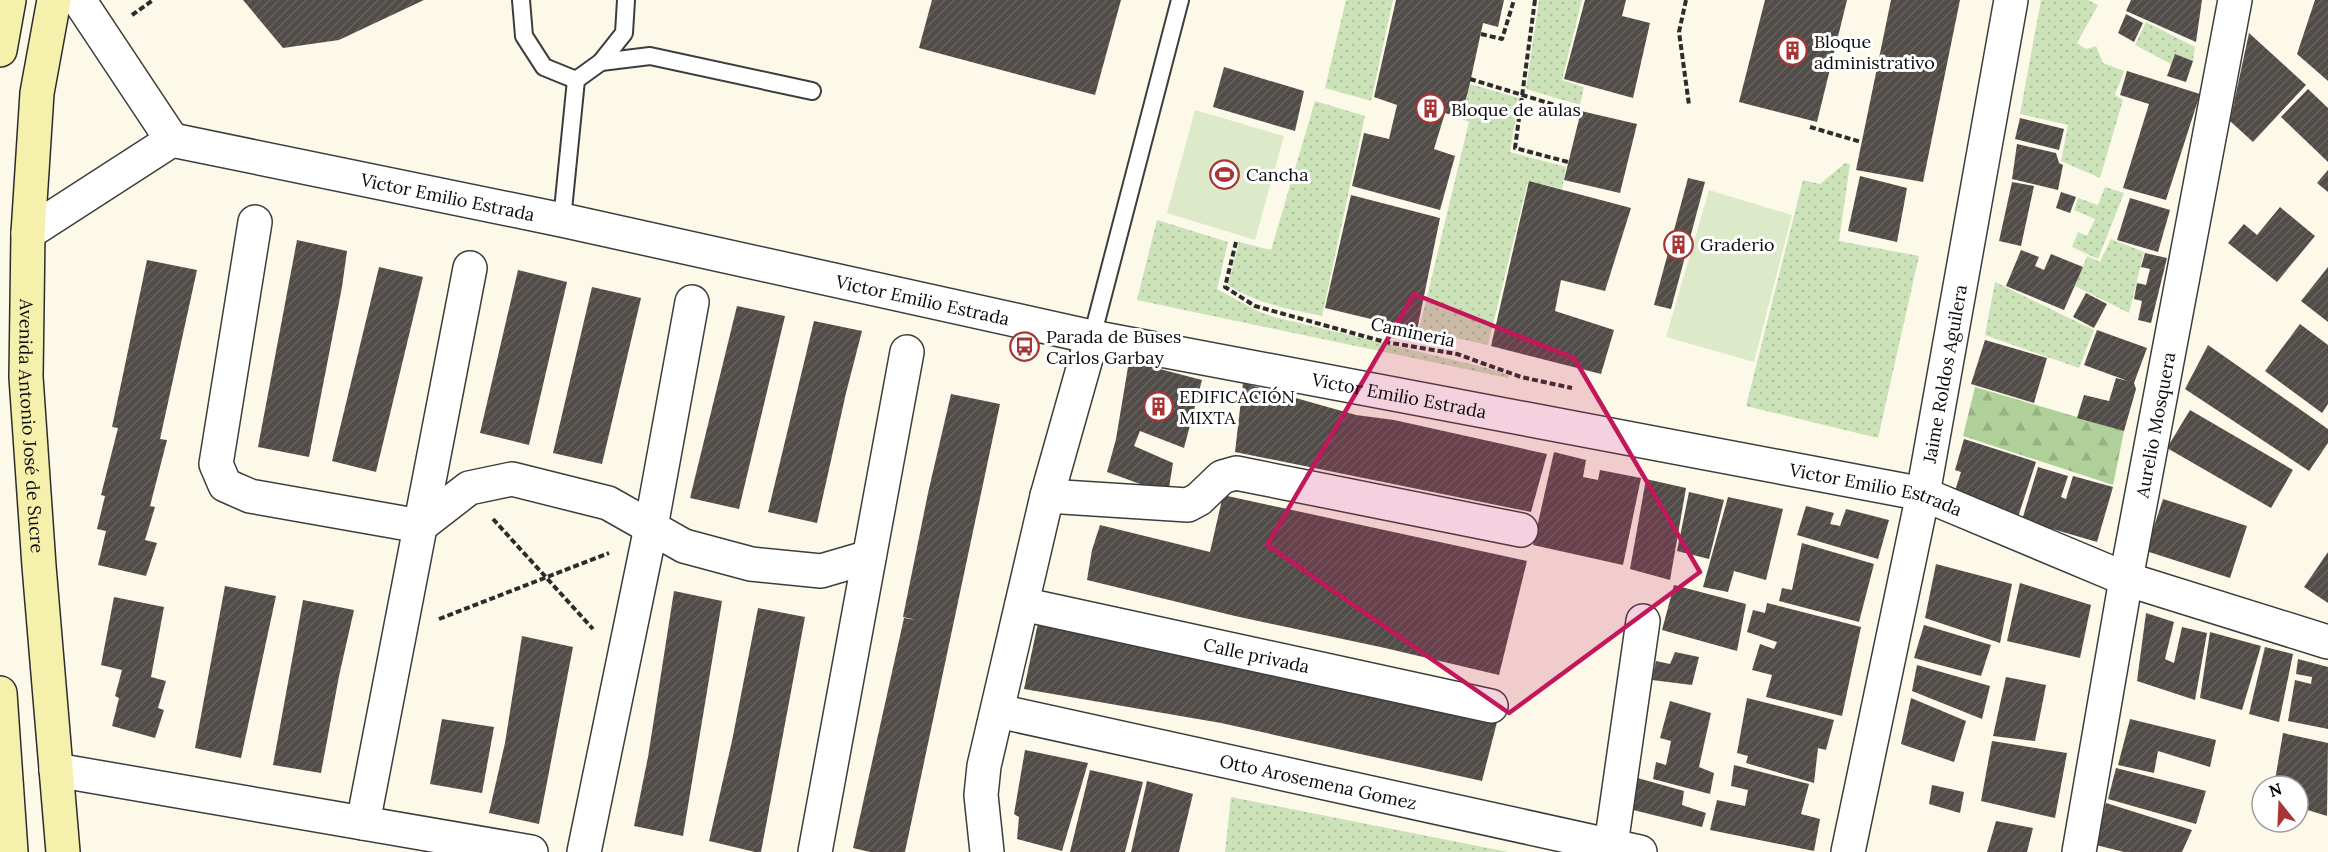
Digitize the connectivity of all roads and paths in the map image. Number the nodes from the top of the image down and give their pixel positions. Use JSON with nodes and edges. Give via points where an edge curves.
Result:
{"nodes":[{"id":1,"x":9,"y":0,"type":"edge"},
{"id":2,"x":54,"y":0,"type":"edge"},
{"id":3,"x":79,"y":0,"type":"edge"},
{"id":4,"x":521,"y":0,"type":"edge"},
{"id":5,"x":626,"y":0,"type":"edge"},
{"id":6,"x":1180,"y":0,"type":"edge"},
{"id":7,"x":1514,"y":0,"type":"edge"},
{"id":8,"x":1535,"y":0,"type":"edge"},
{"id":9,"x":1686,"y":0,"type":"edge"},
{"id":10,"x":2011,"y":0,"type":"edge"},
{"id":11,"x":2235,"y":0,"type":"edge"},
{"id":12,"x":1481,"y":34,"type":"dead end"},
{"id":13,"x":0,"y":50,"type":"edge"},
{"id":14,"x":601,"y":62,"type":"junction"},
{"id":15,"x":1470,"y":79,"type":"dead end"},
{"id":16,"x":576,"y":80,"type":"junction"},
{"id":17,"x":812,"y":91,"type":"dead end"},
{"id":18,"x":1522,"y":94,"type":"junction"},
{"id":19,"x":1689,"y":105,"type":"dead end"},
{"id":20,"x":1578,"y":112,"type":"dead end"},
{"id":21,"x":1810,"y":127,"type":"dead end"},
{"id":22,"x":172,"y":140,"type":"junction"},
{"id":23,"x":1861,"y":142,"type":"dead end"},
{"id":24,"x":1568,"y":162,"type":"dead end"},
{"id":25,"x":562,"y":220,"type":"junction"},
{"id":26,"x":255,"y":222,"type":"dead end"},
{"id":27,"x":28,"y":233,"type":"junction"},
{"id":28,"x":1236,"y":242,"type":"dead end"},
{"id":29,"x":470,"y":268,"type":"dead end"},
{"id":30,"x":692,"y":302,"type":"dead end"},
{"id":31,"x":1092,"y":337,"type":"junction"},
{"id":32,"x":907,"y":352,"type":"dead end"},
{"id":33,"x":1575,"y":389,"type":"dead end"},
{"id":34,"x":467,"y":489,"type":"junction"},
{"id":35,"x":1923,"y":494,"type":"junction"},
{"id":36,"x":1047,"y":496,"type":"junction"},
{"id":37,"x":420,"y":526,"type":"junction"},
{"id":38,"x":1521,"y":530,"type":"dead end"},
{"id":39,"x":650,"y":533,"type":"junction"},
{"id":40,"x":869,"y":557,"type":"junction"},
{"id":41,"x":546,"y":577,"type":"junction"},
{"id":42,"x":2126,"y":579,"type":"junction"},
{"id":43,"x":1022,"y":604,"type":"junction"},
{"id":44,"x":1643,"y":621,"type":"dead end"},
{"id":45,"x":399,"y":634,"type":"junction"},
{"id":46,"x":2328,"y":642,"type":"edge"},
{"id":47,"x":623,"y":663,"type":"junction"},
{"id":48,"x":0,"y":693,"type":"edge"},
{"id":49,"x":1491,"y":706,"type":"dead end"},
{"id":50,"x":998,"y":711,"type":"junction"},
{"id":51,"x":56,"y":770,"type":"junction"},
{"id":52,"x":363,"y":823,"type":"junction"},
{"id":53,"x":1625,"y":848,"type":"edge"},
{"id":54,"x":11,"y":852,"type":"edge"},
{"id":55,"x":63,"y":852,"type":"edge"},
{"id":56,"x":531,"y":852,"type":"edge"},
{"id":57,"x":584,"y":852,"type":"edge"},
{"id":58,"x":814,"y":852,"type":"edge"},
{"id":59,"x":987,"y":852,"type":"edge"},
{"id":60,"x":1848,"y":852,"type":"edge"},
{"id":61,"x":2079,"y":852,"type":"edge"}],
"edges":[{"from":1,"to":13,"type":"main road"},
{"from":2,"to":27,"type":"main road","name":"Avenida Antonio José de Sucre","via":[[37,93]]},
{"from":3,"to":22,"type":"street"},
{"from":4,"to":16,"type":"lane","via":[[524,36],[543,67]]},
{"from":5,"to":14,"type":"lane","via":[[624,33]]},
{"from":6,"to":31,"type":"lane"},
{"from":7,"to":12,"type":"path","via":[[1502,39]]},
{"from":8,"to":18,"type":"path"},
{"from":9,"to":19,"type":"path","via":[[1679,32]]},
{"from":10,"to":35,"type":"street","name":"Jaime Roldos Aguilera"},
{"from":11,"to":42,"type":"street","name":"Aurelio Mosquera"},
{"from":14,"to":16,"type":"lane"},
{"from":14,"to":17,"type":"lane","via":[[650,56]]},
{"from":15,"to":18,"type":"path"},
{"from":16,"to":25,"type":"lane"},
{"from":18,"to":20,"type":"path"},
{"from":18,"to":24,"type":"path","via":[[1515,148]]},
{"from":21,"to":23,"type":"path"},
{"from":22,"to":25,"type":"street","name":"Victor Emilio Estrada"},
{"from":22,"to":27,"type":"street"},
{"from":25,"to":31,"type":"street","name":"Victor Emilio Estrada"},
{"from":26,"to":37,"type":"street","via":[[216,464],[225,485],[250,496]]},
{"from":27,"to":51,"type":"main road","name":"Avenida Antonio José de Sucre","via":[[27,389]]},
{"from":28,"to":33,"type":"path","name":"Camineria","via":[[1225,287],[1254,306],[1385,342],[1457,354],[1521,377]]},
{"from":29,"to":37,"type":"street"},
{"from":30,"to":39,"type":"street"},
{"from":31,"to":35,"type":"street","name":"Victor Emilio Estrada"},
{"from":31,"to":36,"type":"street"},
{"from":32,"to":40,"type":"street"},
{"from":34,"to":37,"type":"street"},
{"from":34,"to":39,"type":"street","via":[[512,479],[608,503]]},
{"from":34,"to":41,"type":"path"},
{"from":35,"to":42,"type":"street","name":"Victor Emilio Estrada"},
{"from":35,"to":60,"type":"street","name":"Jaime Roldos Aguilera"},
{"from":36,"to":38,"type":"street","via":[[1188,505],[1222,477],[1236,473]]},
{"from":36,"to":43,"type":"street"},
{"from":37,"to":45,"type":"street"},
{"from":39,"to":40,"type":"street","via":[[751,564],[821,571]]},
{"from":39,"to":41,"type":"path"},
{"from":39,"to":47,"type":"street"},
{"from":40,"to":58,"type":"street"},
{"from":41,"to":45,"type":"path"},
{"from":41,"to":47,"type":"path"},
{"from":42,"to":46,"type":"street","name":"Victor Emilio Estrada"},
{"from":42,"to":61,"type":"street","name":"Aurelio Mosquera"},
{"from":43,"to":49,"type":"street","name":"Calle privada"},
{"from":43,"to":50,"type":"street"},
{"from":44,"to":53,"type":"street"},
{"from":45,"to":52,"type":"street"},
{"from":47,"to":57,"type":"street"},
{"from":48,"to":54,"type":"main road"},
{"from":50,"to":53,"type":"street","name":"Otto Arosemena Gomez"},
{"from":50,"to":59,"type":"street","via":[[981,795]]},
{"from":51,"to":52,"type":"street"},
{"from":51,"to":55,"type":"main road","name":"Avenida Antonio José de Sucre"},
{"from":52,"to":56,"type":"street"}]}
